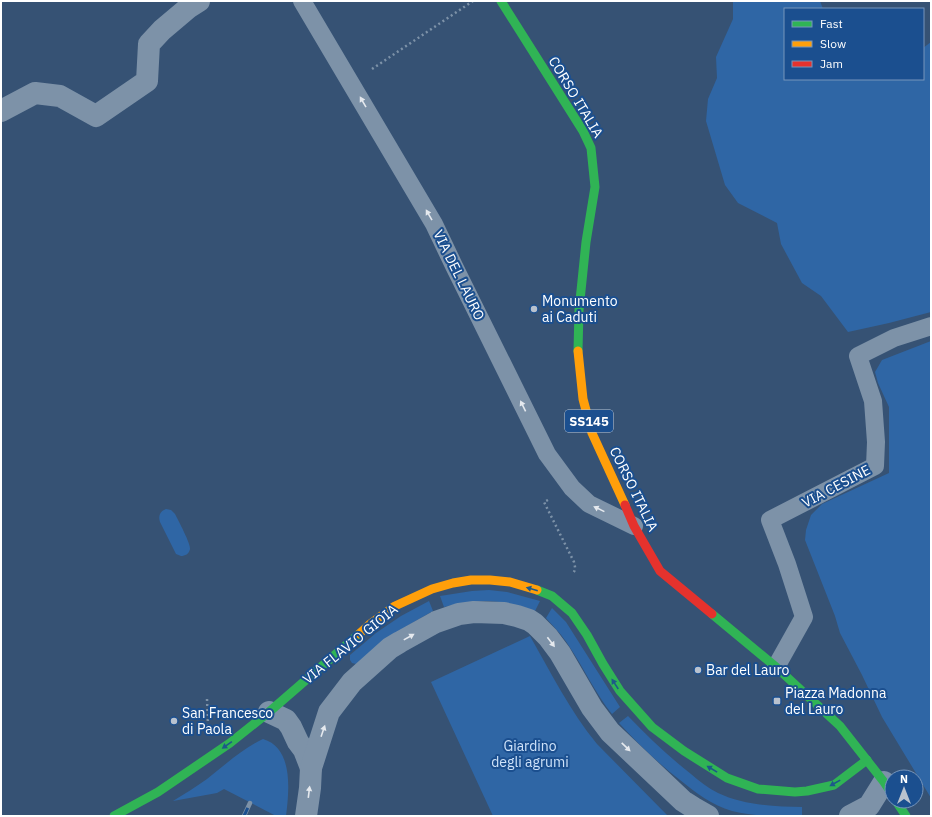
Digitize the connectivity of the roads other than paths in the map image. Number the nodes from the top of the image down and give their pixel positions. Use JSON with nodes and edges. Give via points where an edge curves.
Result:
{"nodes":[{"id":1,"x":199,"y":1,"type":"edge"},
{"id":2,"x":302,"y":1,"type":"edge"},
{"id":3,"x":501,"y":1,"type":"edge"},
{"id":4,"x":1,"y":112,"type":"edge"},
{"id":5,"x":931,"y":326,"type":"edge"},
{"id":6,"x":634,"y":526,"type":"junction"},
{"id":7,"x":776,"y":667,"type":"junction"},
{"id":8,"x":269,"y":712,"type":"junction"},
{"id":9,"x":867,"y":760,"type":"junction"},
{"id":10,"x":311,"y":768,"type":"junction"},
{"id":11,"x":884,"y":783,"type":"edge"},
{"id":12,"x":884,"y":792,"type":"edge"},
{"id":13,"x":114,"y":816,"type":"edge"},
{"id":14,"x":306,"y":816,"type":"edge"},
{"id":15,"x":708,"y":816,"type":"edge"},
{"id":16,"x":850,"y":816,"type":"edge"}],
"edges":[{"from":1,"to":4,"type":"street","via":[[162,30],[149,44],[147,81],[96,116],[60,96],[35,93]]},
{"from":6,"to":2,"type":"lane","name":"VIA DEL LAURO","one_way":true,"via":[[589,504],[572,488],[547,454],[434,224]]},
{"from":3,"to":6,"type":"main road","name":"CORSO ITALIA","number":"SS145","via":[[583,131],[591,148],[595,187],[579,310],[578,352],[581,383],[592,433]]},
{"from":5,"to":7,"type":"lane","name":"VIA CESINE","via":[[894,338],[858,356],[873,401],[875,466],[770,520],[804,618]]},
{"from":6,"to":7,"type":"main road","name":"CORSO ITALIA","number":"SS145","via":[[660,571]]},
{"from":7,"to":9,"type":"main road","name":"CORSO ITALIA","number":"SS145","via":[[840,726]]},
{"from":9,"to":8,"type":"main road","name":"VIA FLAVIO GIOIA","one_way":true,"via":[[834,785],[807,791],[758,789],[727,778],[652,727],[620,691],[572,613],[552,596],[510,582],[490,580],[453,582],[395,606],[369,625]]},
{"from":8,"to":10,"type":"street","name":"VIA FLAVIO GIOIA","via":[[286,720],[304,750]]},
{"from":8,"to":13,"type":"main road","name":"VIA FLAVIO GIOIA","one_way":true,"via":[[230,743],[158,792]]},
{"from":9,"to":11,"type":"main road","name":"CORSO ITALIA","number":"SS145"},
{"from":14,"to":10,"type":"street","name":"VIA FLAVIO GIOIA","one_way":true},
{"from":10,"to":15,"type":"street","name":"VIA FLAVIO GIOIA","one_way":true,"via":[[329,712],[352,682],[390,648],[443,619],[474,612],[504,613],[535,624],[560,653],[592,708],[610,732],[683,801]]},
{"from":12,"to":16,"type":"street","via":[[869,806]]}]}
